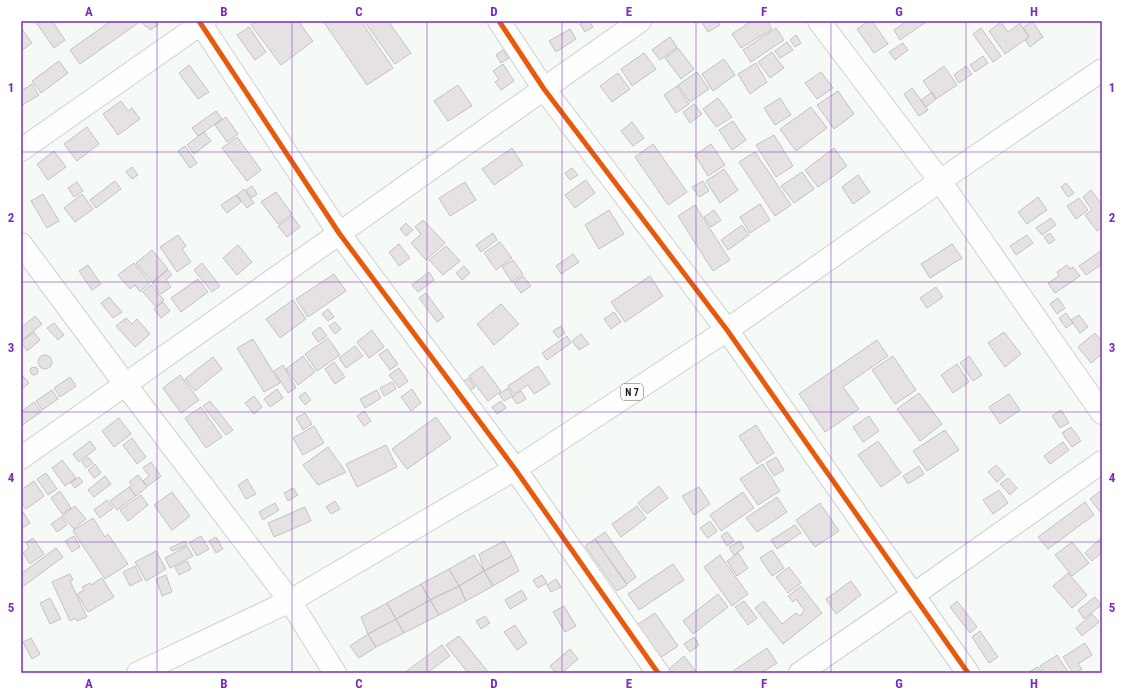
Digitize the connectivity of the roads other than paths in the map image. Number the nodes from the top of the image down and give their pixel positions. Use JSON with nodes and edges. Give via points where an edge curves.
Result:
{"nodes":[{"id":1,"x":499,"y":21,"type":"edge"},
{"id":2,"x":640,"y":21,"type":"edge"},
{"id":3,"x":819,"y":21,"type":"edge"},
{"id":4,"x":202,"y":22,"type":"edge"},
{"id":5,"x":1102,"y":70,"type":"edge"},
{"id":6,"x":544,"y":89,"type":"junction"},
{"id":7,"x":21,"y":150,"type":"edge"},
{"id":8,"x":940,"y":181,"type":"junction"},
{"id":9,"x":339,"y":233,"type":"junction"},
{"id":10,"x":21,"y":244,"type":"edge"},
{"id":11,"x":727,"y":330,"type":"junction"},
{"id":12,"x":125,"y":384,"type":"junction"},
{"id":13,"x":1102,"y":413,"type":"edge"},
{"id":14,"x":21,"y":458,"type":"edge"},
{"id":15,"x":1102,"y":462,"type":"edge"},
{"id":16,"x":515,"y":469,"type":"junction"},
{"id":17,"x":913,"y":595,"type":"junction"},
{"id":18,"x":290,"y":601,"type":"junction"},
{"id":19,"x":138,"y":673,"type":"edge"},
{"id":20,"x":335,"y":673,"type":"edge"},
{"id":21,"x":658,"y":673,"type":"edge"},
{"id":22,"x":800,"y":673,"type":"edge"},
{"id":23,"x":968,"y":673,"type":"edge"}],
"edges":[{"from":1,"to":6,"type":"main road"},
{"from":2,"to":6,"type":"main road"},
{"from":3,"to":8,"type":"main road"},
{"from":4,"to":7,"type":"main road"},
{"from":4,"to":9,"type":"main road"},
{"from":5,"to":8,"type":"main road","number":"N 7"},
{"from":6,"to":9,"type":"main road"},
{"from":6,"to":11,"type":"main road"},
{"from":8,"to":11,"type":"main road","number":"N 7"},
{"from":8,"to":13,"type":"main road"},
{"from":9,"to":12,"type":"main road"},
{"from":9,"to":16,"type":"main road"},
{"from":10,"to":12,"type":"main road"},
{"from":11,"to":16,"type":"main road","number":"N 7"},
{"from":11,"to":17,"type":"main road"},
{"from":12,"to":14,"type":"main road"},
{"from":12,"to":18,"type":"main road"},
{"from":15,"to":17,"type":"main road"},
{"from":16,"to":18,"type":"main road","number":"N 7"},
{"from":16,"to":21,"type":"main road"},
{"from":17,"to":22,"type":"main road"},
{"from":17,"to":23,"type":"main road"},
{"from":18,"to":19,"type":"main road","number":"N 7"},
{"from":18,"to":20,"type":"main road"}]}
